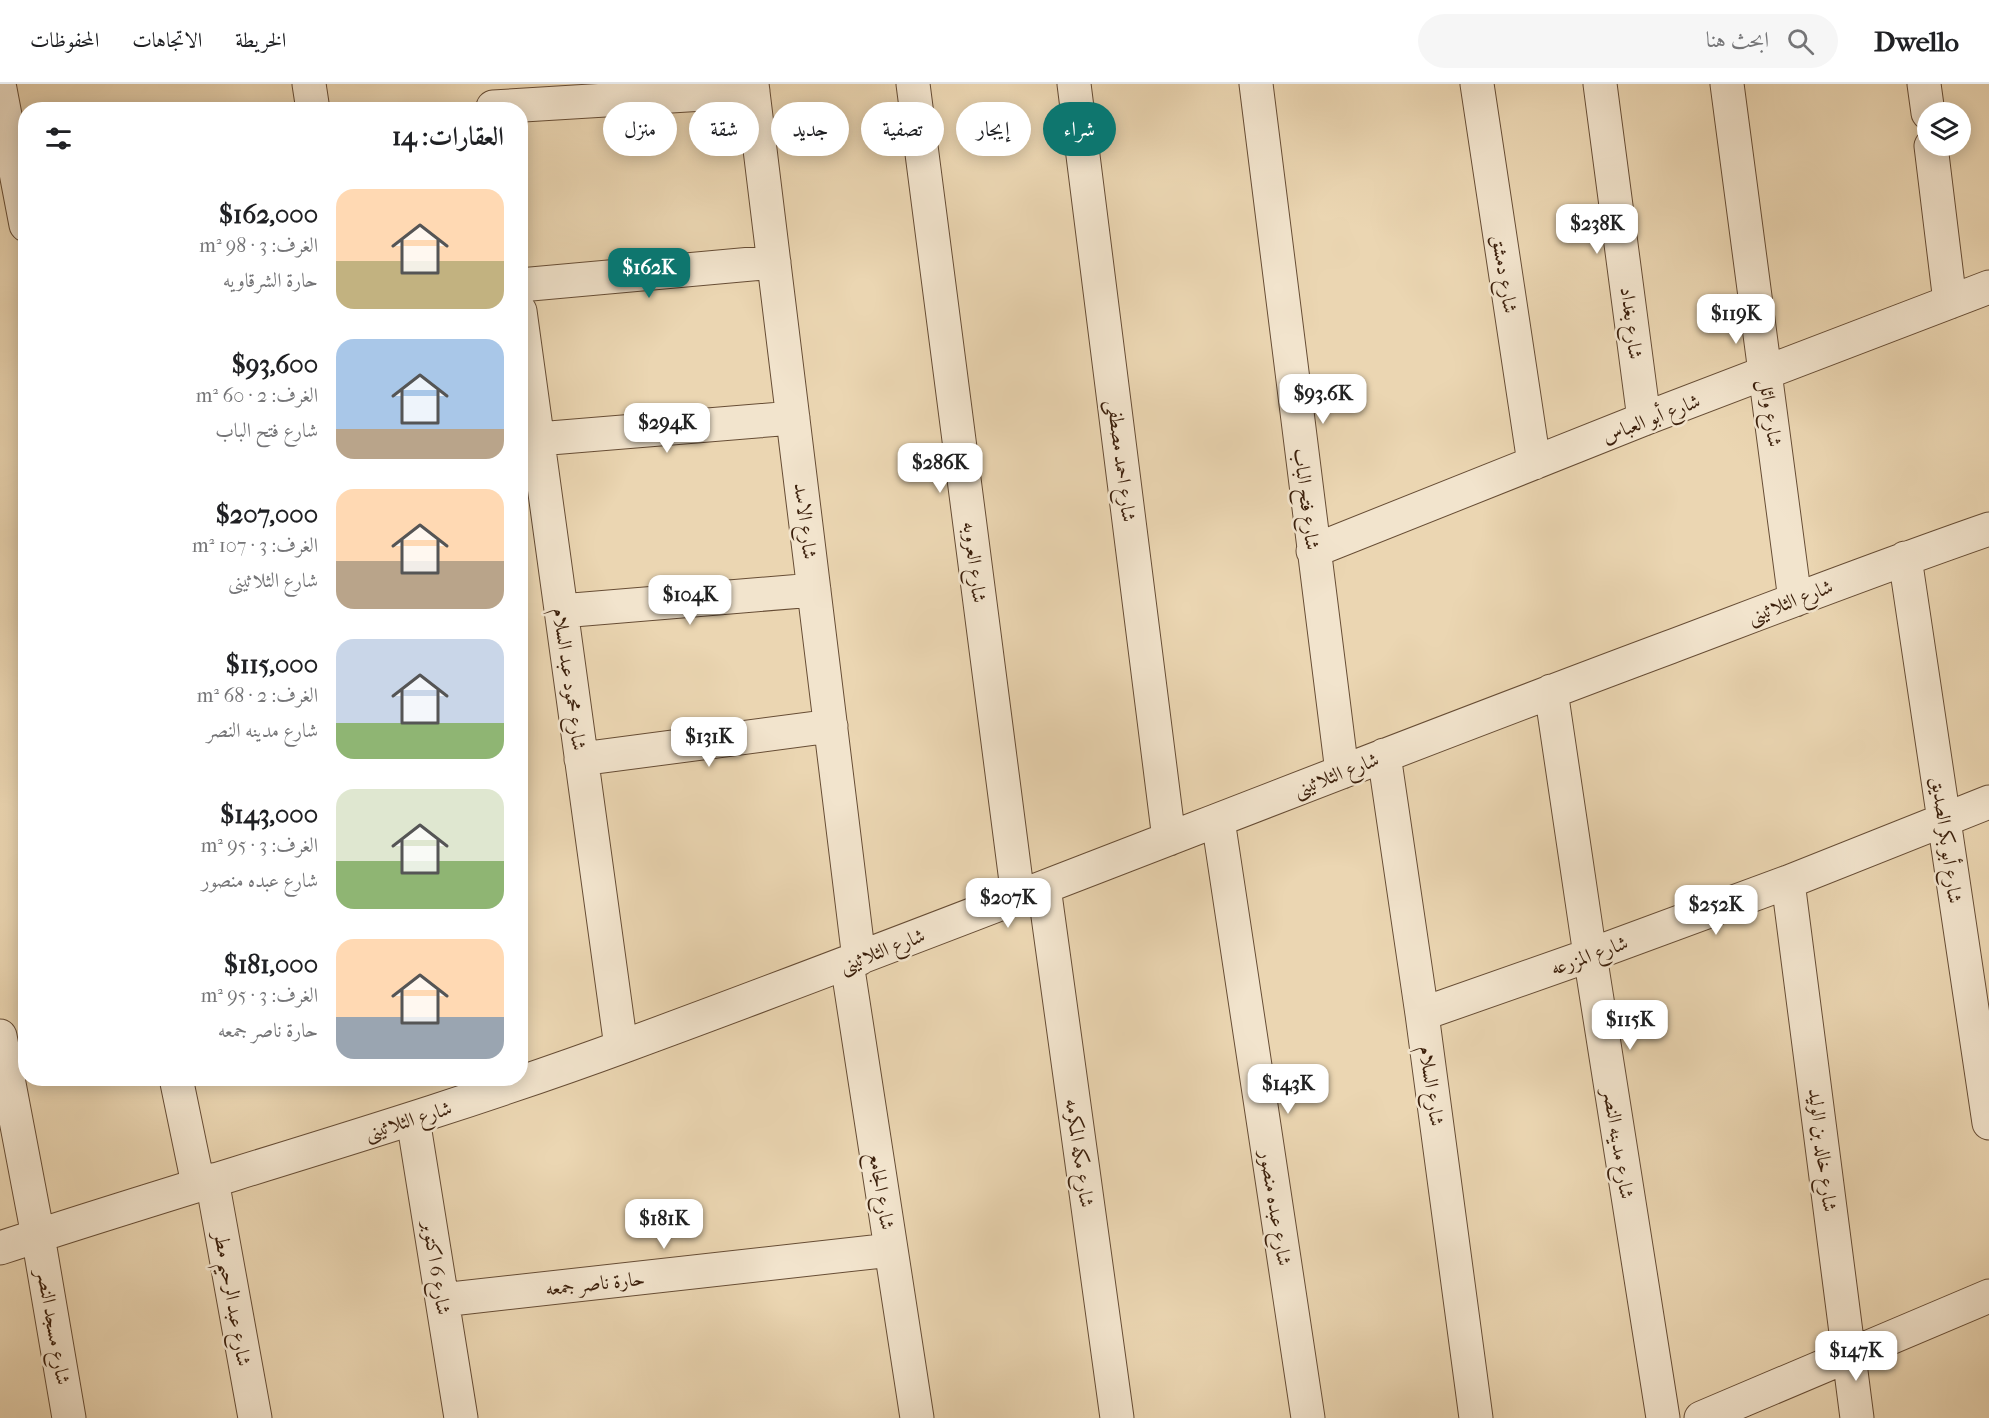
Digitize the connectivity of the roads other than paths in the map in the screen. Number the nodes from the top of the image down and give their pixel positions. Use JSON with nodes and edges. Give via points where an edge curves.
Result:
{"nodes":[{"id":1,"x":309,"y":84,"type":"edge"},
{"id":2,"x":913,"y":84,"type":"edge"},
{"id":3,"x":1074,"y":84,"type":"edge"},
{"id":4,"x":1256,"y":84,"type":"edge"},
{"id":5,"x":1476,"y":84,"type":"edge"},
{"id":6,"x":1600,"y":84,"type":"edge"},
{"id":7,"x":1727,"y":84,"type":"edge"},
{"id":8,"x":1924,"y":84,"type":"edge"},
{"id":9,"x":753,"y":87,"type":"edge"},
{"id":10,"x":0,"y":89,"type":"edge"},
{"id":11,"x":492,"y":100,"type":"edge"},
{"id":12,"x":312,"y":102,"type":"edge"},
{"id":13,"x":1926,"y":102,"type":"edge"},
{"id":14,"x":18,"y":150,"type":"edge"},
{"id":15,"x":1932,"y":156,"type":"edge"},
{"id":16,"x":774,"y":262,"type":"junction"},
{"id":17,"x":528,"y":284,"type":"edge"},
{"id":18,"x":1989,"y":287,"type":"edge"},
{"id":19,"x":1950,"y":302,"type":"junction"},
{"id":20,"x":528,"y":368,"type":"edge"},
{"id":21,"x":1766,"y":374,"type":"junction"},
{"id":22,"x":793,"y":418,"type":"junction"},
{"id":23,"x":1644,"y":419,"type":"junction"},
{"id":24,"x":538,"y":439,"type":"junction"},
{"id":25,"x":1534,"y":463,"type":"junction"},
{"id":26,"x":1989,"y":529,"type":"edge"},
{"id":27,"x":1313,"y":551,"type":"junction"},
{"id":28,"x":1905,"y":558,"type":"junction"},
{"id":29,"x":814,"y":590,"type":"junction"},
{"id":30,"x":1795,"y":600,"type":"junction"},
{"id":31,"x":561,"y":610,"type":"junction"},
{"id":32,"x":1551,"y":691,"type":"junction"},
{"id":33,"x":831,"y":726,"type":"junction"},
{"id":34,"x":1384,"y":755,"type":"junction"},
{"id":35,"x":581,"y":759,"type":"junction"},
{"id":36,"x":1342,"y":772,"type":"junction"},
{"id":37,"x":1989,"y":802,"type":"edge"},
{"id":38,"x":1944,"y":819,"type":"junction"},
{"id":39,"x":1218,"y":820,"type":"junction"},
{"id":40,"x":1169,"y":839,"type":"junction"},
{"id":41,"x":1788,"y":882,"type":"junction"},
{"id":42,"x":1031,"y":892,"type":"junction"},
{"id":43,"x":1590,"y":956,"type":"junction"},
{"id":44,"x":853,"y":961,"type":"junction"},
{"id":45,"x":1422,"y":1014,"type":"junction"},
{"id":46,"x":0,"y":1036,"type":"edge"},
{"id":47,"x":621,"y":1047,"type":"junction"},
{"id":48,"x":528,"y":1072,"type":"edge"},
{"id":49,"x":178,"y":1086,"type":"edge"},
{"id":50,"x":475,"y":1086,"type":"edge"},
{"id":51,"x":456,"y":1091,"type":"edge"},
{"id":52,"x":413,"y":1119,"type":"junction"},
{"id":53,"x":1989,"y":1123,"type":"edge"},
{"id":54,"x":205,"y":1182,"type":"junction"},
{"id":55,"x":38,"y":1236,"type":"junction"},
{"id":56,"x":0,"y":1248,"type":"edge"},
{"id":57,"x":891,"y":1250,"type":"junction"},
{"id":58,"x":1989,"y":1296,"type":"edge"},
{"id":59,"x":442,"y":1300,"type":"junction"},
{"id":60,"x":1850,"y":1357,"type":"junction"},
{"id":61,"x":69,"y":1418,"type":"edge"},
{"id":62,"x":255,"y":1418,"type":"edge"},
{"id":63,"x":461,"y":1418,"type":"edge"},
{"id":64,"x":917,"y":1418,"type":"edge"},
{"id":65,"x":1117,"y":1418,"type":"edge"},
{"id":66,"x":1308,"y":1418,"type":"edge"},
{"id":67,"x":1476,"y":1418,"type":"edge"},
{"id":68,"x":1663,"y":1418,"type":"edge"},
{"id":69,"x":1701,"y":1418,"type":"edge"},
{"id":70,"x":1857,"y":1418,"type":"edge"}],
"edges":[{"from":1,"to":12,"type":"street"},
{"from":2,"to":42,"type":"street","name":"شارع العروبه"},
{"from":3,"to":40,"type":"street","name":"شارع احمد مصطفى"},
{"from":4,"to":27,"type":"street","name":"شارع فتح الباب"},
{"from":5,"to":25,"type":"street","name":"شارع دمشق"},
{"from":6,"to":23,"type":"street","name":"شارع بغداد"},
{"from":7,"to":21,"type":"street","name":"شارع وائل"},
{"from":8,"to":13,"type":"street"},
{"from":9,"to":11,"type":"street"},
{"from":9,"to":16,"type":"street","name":"شارع الاسد"},
{"from":10,"to":14,"type":"street"},
{"from":15,"to":19,"type":"street"},
{"from":16,"to":17,"type":"street"},
{"from":16,"to":22,"type":"street","name":"شارع الاسد"},
{"from":18,"to":19,"type":"street","name":"شارع أبو العباس"},
{"from":19,"to":21,"type":"street","name":"شارع أبو العباس"},
{"from":20,"to":24,"type":"street","name":"شارع محمود عبد السلام"},
{"from":21,"to":23,"type":"street","name":"شارع أبو العباس"},
{"from":21,"to":30,"type":"street","name":"شارع وائل"},
{"from":22,"to":24,"type":"street"},
{"from":22,"to":29,"type":"street","name":"شارع الاسد"},
{"from":23,"to":25,"type":"street","name":"شارع أبو العباس"},
{"from":24,"to":31,"type":"street","name":"شارع محمود عبد السلام"},
{"from":25,"to":27,"type":"street","name":"شارع أبو العباس"},
{"from":26,"to":28,"type":"street","name":"شارع الثلاثينى"},
{"from":27,"to":36,"type":"street","name":"شارع فتح الباب"},
{"from":28,"to":30,"type":"street","name":"شارع الثلاثينى"},
{"from":28,"to":38,"type":"street","name":"شارع أبو بكر الصديق"},
{"from":29,"to":31,"type":"street"},
{"from":29,"to":33,"type":"street","name":"شارع الاسد"},
{"from":30,"to":32,"type":"street","name":"شارع الثلاثينى"},
{"from":31,"to":35,"type":"street","name":"شارع محمود عبد السلام"},
{"from":32,"to":34,"type":"street","name":"شارع الثلاثينى"},
{"from":32,"to":43,"type":"street","name":"شارع مدينه النصر"},
{"from":33,"to":35,"type":"street"},
{"from":33,"to":44,"type":"street","name":"شارع الاسد"},
{"from":34,"to":36,"type":"street","name":"شارع الثلاثينى"},
{"from":34,"to":45,"type":"street","name":"شارع السلام"},
{"from":35,"to":47,"type":"street","name":"شارع محمود عبد السلام"},
{"from":36,"to":39,"type":"street","name":"شارع الثلاثينى"},
{"from":37,"to":38,"type":"street","name":"شارع المزرعه"},
{"from":38,"to":41,"type":"street","name":"شارع المزرعه"},
{"from":38,"to":53,"type":"street","name":"شارع أبو بكر الصديق"},
{"from":39,"to":40,"type":"street","name":"شارع الثلاثينى"},
{"from":39,"to":66,"type":"street","name":"شارع عبده منصور"},
{"from":40,"to":42,"type":"street","name":"شارع الثلاثينى"},
{"from":41,"to":43,"type":"street","name":"شارع المزرعه"},
{"from":41,"to":60,"type":"street","name":"شارع خالد بن الوليد"},
{"from":42,"to":44,"type":"street","name":"شارع الثلاثينى"},
{"from":42,"to":65,"type":"street","name":"شارع مكه المكرمه"},
{"from":43,"to":45,"type":"street","name":"شارع المزرعه"},
{"from":43,"to":68,"type":"street","name":"شارع مدينه النصر"},
{"from":44,"to":47,"type":"street","name":"شارع الثلاثينى"},
{"from":44,"to":57,"type":"street","name":"شارع الجامع"},
{"from":45,"to":67,"type":"street","name":"شارع السلام"},
{"from":46,"to":55,"type":"street","name":"شارع مسجد النصر"},
{"from":47,"to":48,"type":"street","name":"شارع الثلاثينى"},
{"from":49,"to":54,"type":"street","name":"شارع عبد الرحيم مطر"},
{"from":50,"to":51,"type":"street","name":"شارع الثلاثينى"},
{"from":51,"to":52,"type":"street","name":"شارع الثلاثينى"},
{"from":52,"to":54,"type":"street","name":"شارع الثلاثينى"},
{"from":52,"to":59,"type":"street","name":"شارع 6 اكتوبر"},
{"from":54,"to":55,"type":"street","name":"شارع الثلاثينى"},
{"from":54,"to":62,"type":"street","name":"شارع عبد الرحيم مطر"},
{"from":55,"to":56,"type":"street","name":"شارع الثلاثينى"},
{"from":55,"to":61,"type":"street","name":"شارع مسجد النصر"},
{"from":57,"to":59,"type":"street","name":"حارة ناصر جمعه"},
{"from":57,"to":64,"type":"street","name":"شارع الجامع"},
{"from":58,"to":60,"type":"street"},
{"from":59,"to":63,"type":"street","name":"شارع 6 اكتوبر"},
{"from":60,"to":69,"type":"street"},
{"from":60,"to":70,"type":"street","name":"شارع خالد بن الوليد"}]}
